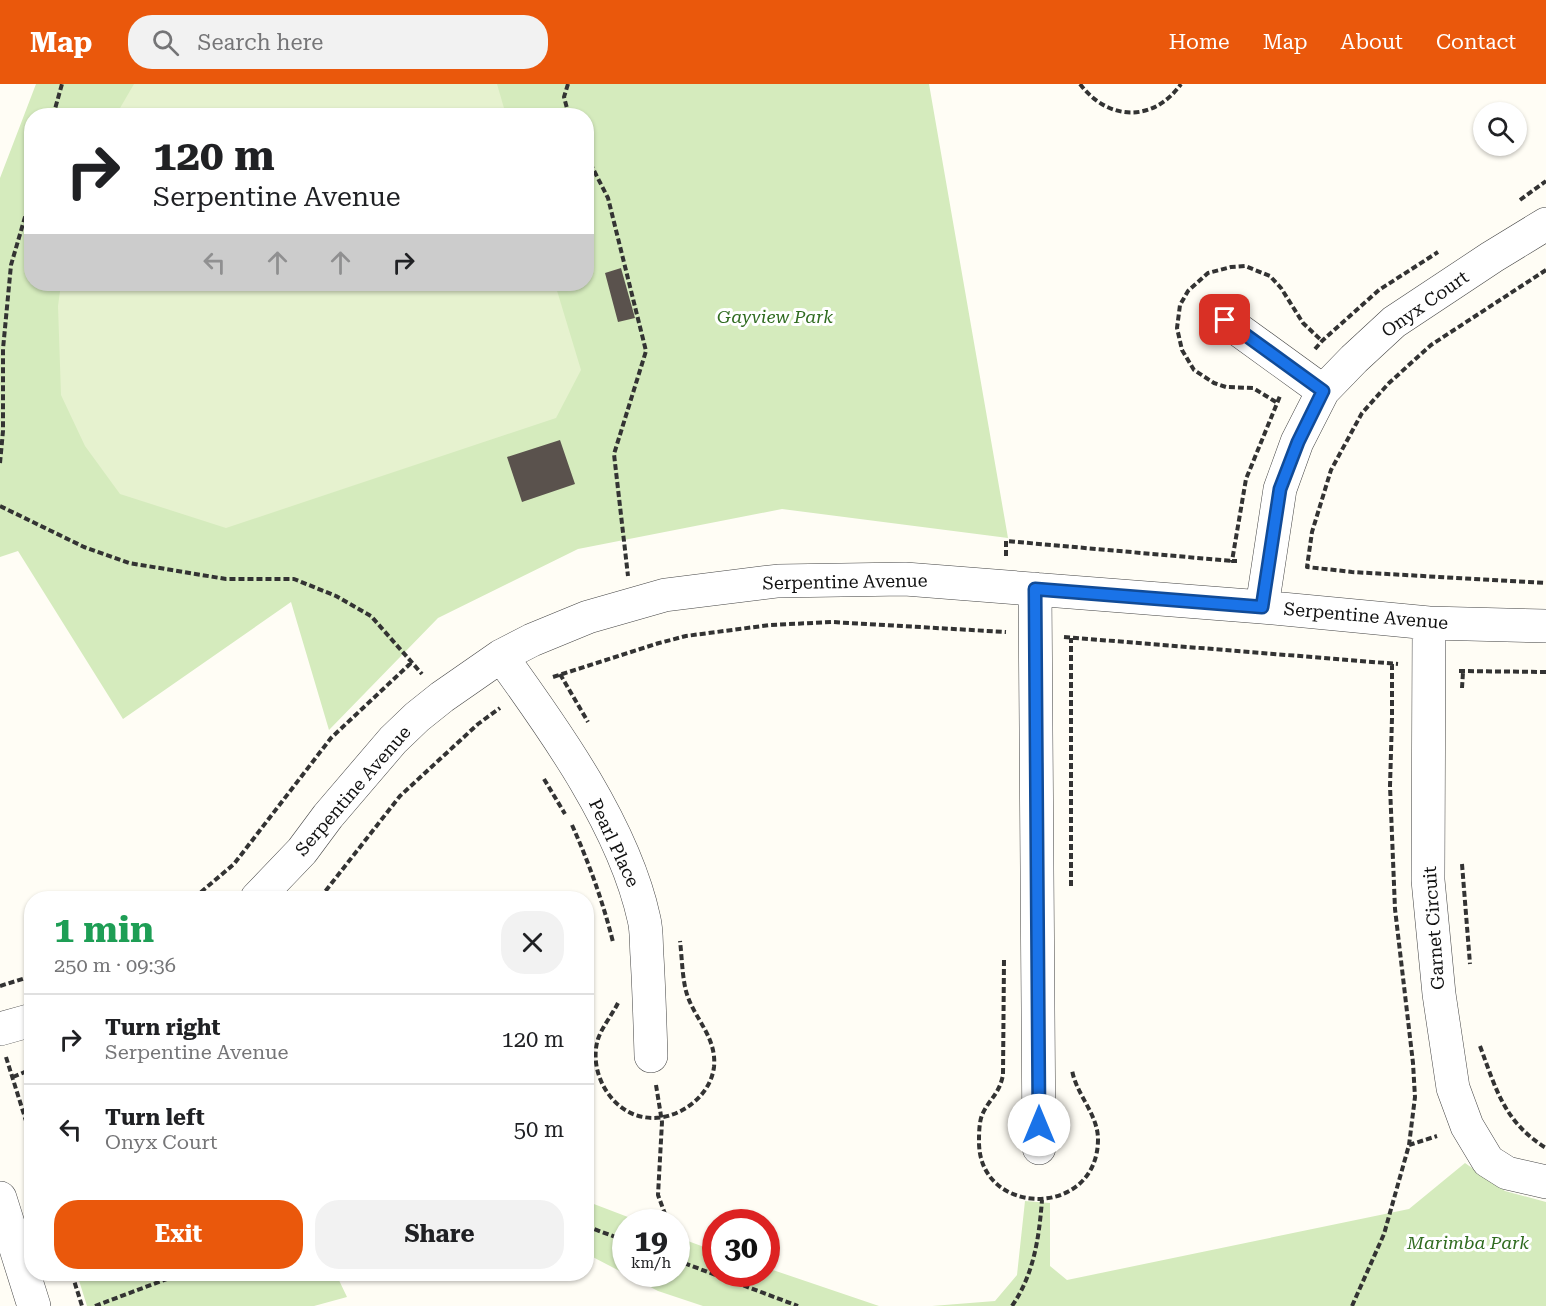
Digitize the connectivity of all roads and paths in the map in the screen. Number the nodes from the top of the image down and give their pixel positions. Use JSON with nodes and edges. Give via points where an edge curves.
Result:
{"nodes":[{"id":1,"x":62,"y":84,"type":"edge"},
{"id":2,"x":568,"y":84,"type":"edge"},
{"id":3,"x":1080,"y":84,"type":"edge"},
{"id":4,"x":1181,"y":84,"type":"edge"},
{"id":5,"x":55,"y":108,"type":"edge"},
{"id":6,"x":567,"y":108,"type":"edge"},
{"id":7,"x":594,"y":171,"type":"edge"},
{"id":8,"x":24,"y":220,"type":"edge"},
{"id":9,"x":1546,"y":224,"type":"edge"},
{"id":10,"x":1546,"y":270,"type":"edge"},
{"id":11,"x":1225,"y":320,"type":"dead end"},
{"id":12,"x":1323,"y":391,"type":"junction"},
{"id":13,"x":0,"y":463,"type":"edge"},
{"id":14,"x":0,"y":506,"type":"edge"},
{"id":15,"x":1232,"y":561,"type":"dead end"},
{"id":16,"x":1546,"y":583,"type":"edge"},
{"id":17,"x":1020,"y":588,"type":"junction"},
{"id":18,"x":631,"y":603,"type":"junction"},
{"id":19,"x":1262,"y":607,"type":"junction"},
{"id":20,"x":1429,"y":623,"type":"junction"},
{"id":21,"x":1546,"y":626,"type":"edge"},
{"id":22,"x":1037,"y":636,"type":"junction"},
{"id":23,"x":501,"y":656,"type":"junction"},
{"id":24,"x":412,"y":662,"type":"junction"},
{"id":25,"x":1429,"y":666,"type":"junction"},
{"id":26,"x":1463,"y":672,"type":"junction"},
{"id":27,"x":1546,"y":672,"type":"edge"},
{"id":28,"x":526,"y":691,"type":"junction"},
{"id":29,"x":1462,"y":695,"type":"dead end"},
{"id":30,"x":442,"y":697,"type":"junction"},
{"id":31,"x":1462,"y":863,"type":"dead end"},
{"id":32,"x":202,"y":891,"type":"edge"},
{"id":33,"x":265,"y":891,"type":"edge"},
{"id":34,"x":325,"y":891,"type":"edge"},
{"id":35,"x":1470,"y":966,"type":"dead end"},
{"id":36,"x":24,"y":978,"type":"edge"},
{"id":37,"x":0,"y":986,"type":"edge"},
{"id":38,"x":24,"y":1025,"type":"edge"},
{"id":39,"x":1478,"y":1036,"type":"dead end"},
{"id":40,"x":2,"y":1038,"type":"edge"},
{"id":41,"x":651,"y":1056,"type":"joint"},
{"id":42,"x":24,"y":1072,"type":"edge"},
{"id":43,"x":13,"y":1077,"type":"junction"},
{"id":44,"x":24,"y":1113,"type":"edge"},
{"id":45,"x":1467,"y":1126,"type":"junction"},
{"id":46,"x":1039,"y":1148,"type":"dead end"},
{"id":47,"x":1546,"y":1148,"type":"edge"},
{"id":48,"x":1546,"y":1182,"type":"edge"},
{"id":49,"x":0,"y":1198,"type":"edge"},
{"id":50,"x":1042,"y":1200,"type":"dead end"},
{"id":51,"x":663,"y":1209,"type":"edge"},
{"id":52,"x":594,"y":1229,"type":"edge"},
{"id":53,"x":612,"y":1235,"type":"edge"},
{"id":54,"x":690,"y":1265,"type":"edge"},
{"id":55,"x":24,"y":1274,"type":"edge"},
{"id":56,"x":26,"y":1281,"type":"edge"},
{"id":57,"x":74,"y":1281,"type":"edge"},
{"id":58,"x":161,"y":1281,"type":"edge"},
{"id":59,"x":34,"y":1306,"type":"edge"},
{"id":60,"x":82,"y":1306,"type":"edge"},
{"id":61,"x":95,"y":1306,"type":"edge"},
{"id":62,"x":798,"y":1306,"type":"edge"},
{"id":63,"x":1011,"y":1306,"type":"edge"},
{"id":64,"x":1352,"y":1306,"type":"edge"}],
"edges":[{"from":1,"to":5,"type":"path"},
{"from":2,"to":6,"type":"path","via":[[564,98]]},
{"from":3,"to":4,"type":"path","via":[[1106,108],[1122,113],[1161,104]]},
{"from":7,"to":18,"type":"path","via":[[608,198],[646,351],[614,454]]},
{"from":8,"to":13,"type":"path","via":[[11,265],[3,349]]},
{"from":9,"to":12,"type":"street","name":"Onyx Court","via":[[1394,322]]},
{"from":10,"to":16,"type":"path","via":[[1431,345],[1362,413],[1330,470],[1312,532],[1307,567]]},
{"from":11,"to":12,"type":"street"},
{"from":12,"to":19,"type":"street","name":"Onyx Court","via":[[1280,489]]},
{"from":14,"to":24,"type":"path","via":[[84,547],[129,562],[226,579],[294,579],[371,616]]},
{"from":15,"to":17,"type":"path","via":[[1006,541]]},
{"from":17,"to":18,"type":"street","name":"Serpentine Avenue","via":[[905,579],[778,581]]},
{"from":17,"to":19,"type":"street","name":"Serpentine Avenue"},
{"from":17,"to":22,"type":"street"},
{"from":18,"to":23,"type":"street","name":"Serpentine Avenue","via":[[578,621]]},
{"from":19,"to":20,"type":"street","name":"Serpentine Avenue"},
{"from":20,"to":21,"type":"street","name":"Serpentine Avenue"},
{"from":20,"to":25,"type":"street","name":"Garnet Circuit"},
{"from":22,"to":25,"type":"path"},
{"from":22,"to":28,"type":"path","via":[[832,622],[770,625],[659,643],[560,674]]},
{"from":22,"to":46,"type":"street"},
{"from":23,"to":28,"type":"street","name":"Pearl Place"},
{"from":23,"to":30,"type":"street","name":"Serpentine Avenue"},
{"from":24,"to":30,"type":"path"},
{"from":24,"to":32,"type":"path","via":[[331,738],[234,864]]},
{"from":25,"to":26,"type":"path"},
{"from":25,"to":45,"type":"street","name":"Garnet Circuit","via":[[1428,880],[1453,1088]]},
{"from":26,"to":27,"type":"path"},
{"from":26,"to":29,"type":"path"},
{"from":28,"to":34,"type":"path","via":[[478,724],[400,796]]},
{"from":28,"to":41,"type":"street","name":"Pearl Place","via":[[603,811],[636,886],[645,922]]},
{"from":30,"to":33,"type":"street","name":"Serpentine Avenue","via":[[393,740],[302,852]]},
{"from":31,"to":35,"type":"path"},
{"from":36,"to":37,"type":"path"},
{"from":38,"to":40,"type":"street"},
{"from":39,"to":47,"type":"path","via":[[1504,1106],[1525,1133]]},
{"from":40,"to":43,"type":"path"},
{"from":41,"to":51,"type":"path","via":[[662,1122],[658,1195]]},
{"from":42,"to":43,"type":"path"},
{"from":43,"to":44,"type":"path"},
{"from":45,"to":48,"type":"street","name":"Garnet Circuit","via":[[1488,1161],[1507,1173]]},
{"from":45,"to":64,"type":"path","via":[[1410,1145],[1384,1234]]},
{"from":49,"to":55,"type":"street"},
{"from":50,"to":63,"type":"path","via":[[1032,1263]]},
{"from":52,"to":53,"type":"path"},
{"from":54,"to":62,"type":"path"},
{"from":56,"to":59,"type":"street"},
{"from":57,"to":60,"type":"path"},
{"from":58,"to":61,"type":"path"}]}
